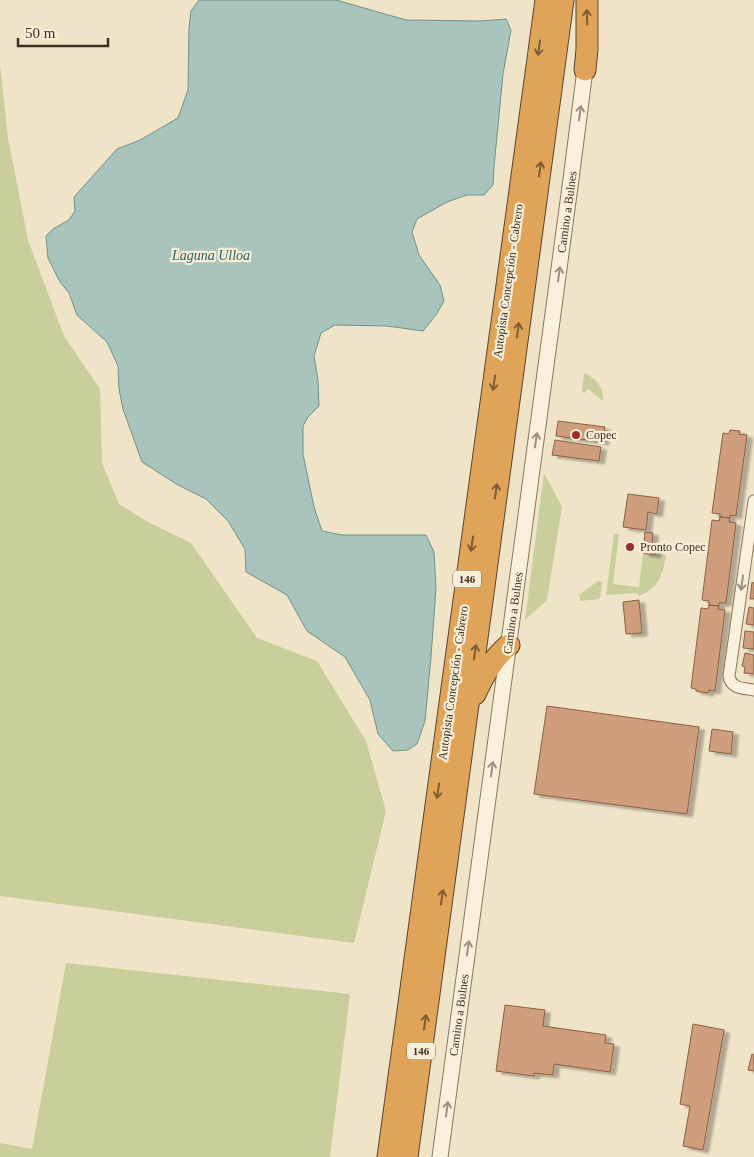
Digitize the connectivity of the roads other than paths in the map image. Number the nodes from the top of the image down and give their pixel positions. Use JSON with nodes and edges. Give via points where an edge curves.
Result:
{"nodes":[{"id":1,"x":546,"y":0,"type":"edge"},
{"id":2,"x":563,"y":0,"type":"edge"},
{"id":3,"x":587,"y":0,"type":"edge"},
{"id":4,"x":585,"y":70,"type":"joint"},
{"id":5,"x":754,"y":500,"type":"edge"},
{"id":6,"x":509,"y":645,"type":"junction"},
{"id":7,"x":754,"y":690,"type":"edge"},
{"id":8,"x":466,"y":717,"type":"junction"},
{"id":9,"x":388,"y":1157,"type":"edge"},
{"id":10,"x":407,"y":1157,"type":"edge"},
{"id":11,"x":440,"y":1157,"type":"edge"}],
"edges":[{"from":1,"to":9,"type":"highway","name":"Autopista Concepción - Cabrero","number":"146","one_way":true},
{"from":8,"to":2,"type":"highway","name":"Autopista Concepción - Cabrero","number":"146","one_way":true},
{"from":4,"to":3,"type":"highway","one_way":true},
{"from":6,"to":4,"type":"street","name":"Camino a Bulnes","one_way":true},
{"from":5,"to":7,"type":"street","one_way":true,"via":[[729,676],[734,686]]},
{"from":6,"to":8,"type":"highway","via":[[487,670]]},
{"from":11,"to":6,"type":"street","name":"Camino a Bulnes","one_way":true},
{"from":10,"to":8,"type":"highway","name":"Autopista Concepción - Cabrero","number":"146","one_way":true}]}
